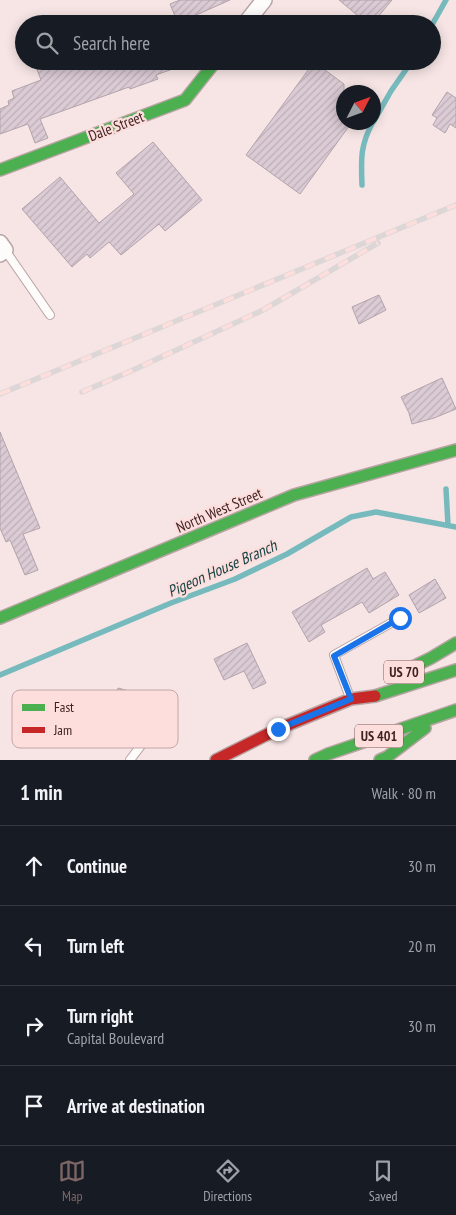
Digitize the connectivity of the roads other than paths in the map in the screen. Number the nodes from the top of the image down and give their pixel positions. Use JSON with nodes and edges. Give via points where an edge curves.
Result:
{"nodes":[{"id":1,"x":264,"y":0,"type":"edge"},
{"id":2,"x":252,"y":15,"type":"edge"},
{"id":3,"x":209,"y":70,"type":"edge"},
{"id":4,"x":0,"y":170,"type":"edge"},
{"id":5,"x":2,"y":249,"type":"edge"},
{"id":6,"x":50,"y":315,"type":"dead end"},
{"id":7,"x":456,"y":450,"type":"edge"},
{"id":8,"x":0,"y":618,"type":"edge"},
{"id":9,"x":400,"y":618,"type":"dead end"},
{"id":10,"x":456,"y":643,"type":"edge"},
{"id":11,"x":456,"y":670,"type":"edge"},
{"id":12,"x":386,"y":679,"type":"dead end"},
{"id":13,"x":371,"y":686,"type":"dead end"},
{"id":14,"x":351,"y":699,"type":"junction"},
{"id":15,"x":456,"y":710,"type":"edge"},
{"id":16,"x":443,"y":714,"type":"junction"},
{"id":17,"x":139,"y":748,"type":"edge"},
{"id":18,"x":130,"y":760,"type":"edge"},
{"id":19,"x":216,"y":760,"type":"edge"},
{"id":20,"x":315,"y":760,"type":"edge"},
{"id":21,"x":380,"y":760,"type":"edge"}],
"edges":[{"from":1,"to":2,"type":"street"},
{"from":3,"to":4,"type":"street","name":"Dale Street","via":[[185,100]]},
{"from":5,"to":6,"type":"lane"},
{"from":7,"to":8,"type":"street","name":"North West Street","via":[[294,495]]},
{"from":9,"to":14,"type":"lane","via":[[334,656]]},
{"from":10,"to":12,"type":"street","number":"US 70"},
{"from":11,"to":14,"type":"street","via":[[379,695]]},
{"from":13,"to":14,"type":"street","number":"US 70"},
{"from":14,"to":19,"type":"street","number":"US 70","via":[[278,729]]},
{"from":15,"to":16,"type":"street","number":"US 401"},
{"from":16,"to":20,"type":"street","number":"US 401"},
{"from":16,"to":21,"type":"street"},
{"from":17,"to":18,"type":"lane"}]}
